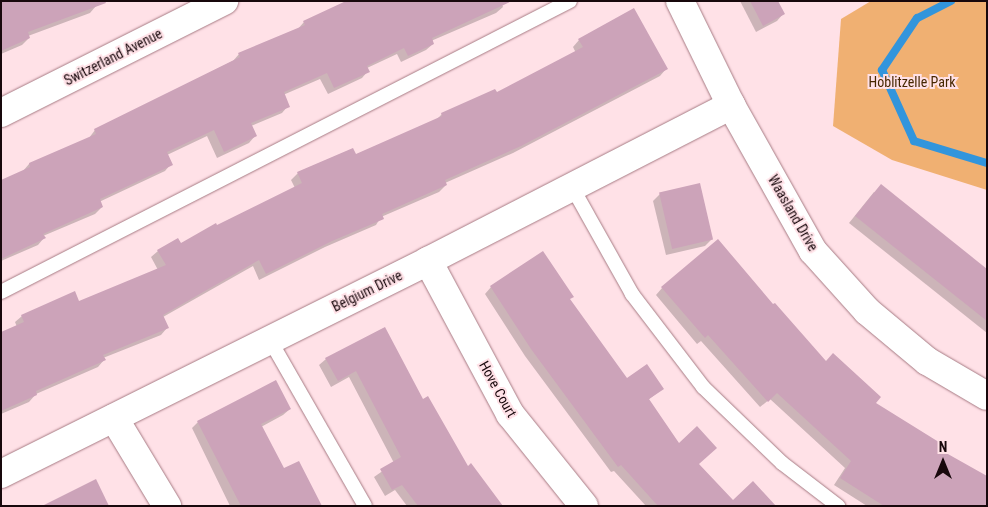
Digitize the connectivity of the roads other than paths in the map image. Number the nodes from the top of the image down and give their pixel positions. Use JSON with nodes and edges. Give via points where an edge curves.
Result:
{"nodes":[{"id":1,"x":224,"y":1,"type":"edge"},
{"id":2,"x":570,"y":1,"type":"edge"},
{"id":3,"x":680,"y":1,"type":"edge"},
{"id":4,"x":731,"y":105,"type":"junction"},
{"id":5,"x":1,"y":113,"type":"edge"},
{"id":6,"x":572,"y":187,"type":"junction"},
{"id":7,"x":428,"y":261,"type":"junction"},
{"id":8,"x":1,"y":292,"type":"edge"},
{"id":9,"x":270,"y":340,"type":"junction"},
{"id":10,"x":987,"y":396,"type":"edge"},
{"id":11,"x":114,"y":418,"type":"junction"},
{"id":12,"x":1,"y":474,"type":"edge"},
{"id":13,"x":167,"y":506,"type":"edge"},
{"id":14,"x":365,"y":506,"type":"edge"},
{"id":15,"x":584,"y":506,"type":"edge"},
{"id":16,"x":838,"y":506,"type":"edge"}],
"edges":[{"from":1,"to":5,"type":"street","name":"Switzerland Avenue"},
{"from":2,"to":8,"type":"lane"},
{"from":3,"to":4,"type":"street","name":"Waasland Drive"},
{"from":4,"to":6,"type":"street","name":"Belgium Drive"},
{"from":4,"to":10,"type":"street","name":"Waasland Drive","via":[[819,257],[867,311],[920,354]]},
{"from":6,"to":7,"type":"street","name":"Belgium Drive"},
{"from":6,"to":16,"type":"lane","via":[[632,294],[703,387],[782,463]]},
{"from":7,"to":9,"type":"street","name":"Belgium Drive"},
{"from":7,"to":15,"type":"street","name":"Hove Court","via":[[510,414]]},
{"from":9,"to":11,"type":"street","name":"Belgium Drive"},
{"from":9,"to":14,"type":"lane"},
{"from":11,"to":12,"type":"street","name":"Belgium Drive"},
{"from":11,"to":13,"type":"street"}]}
